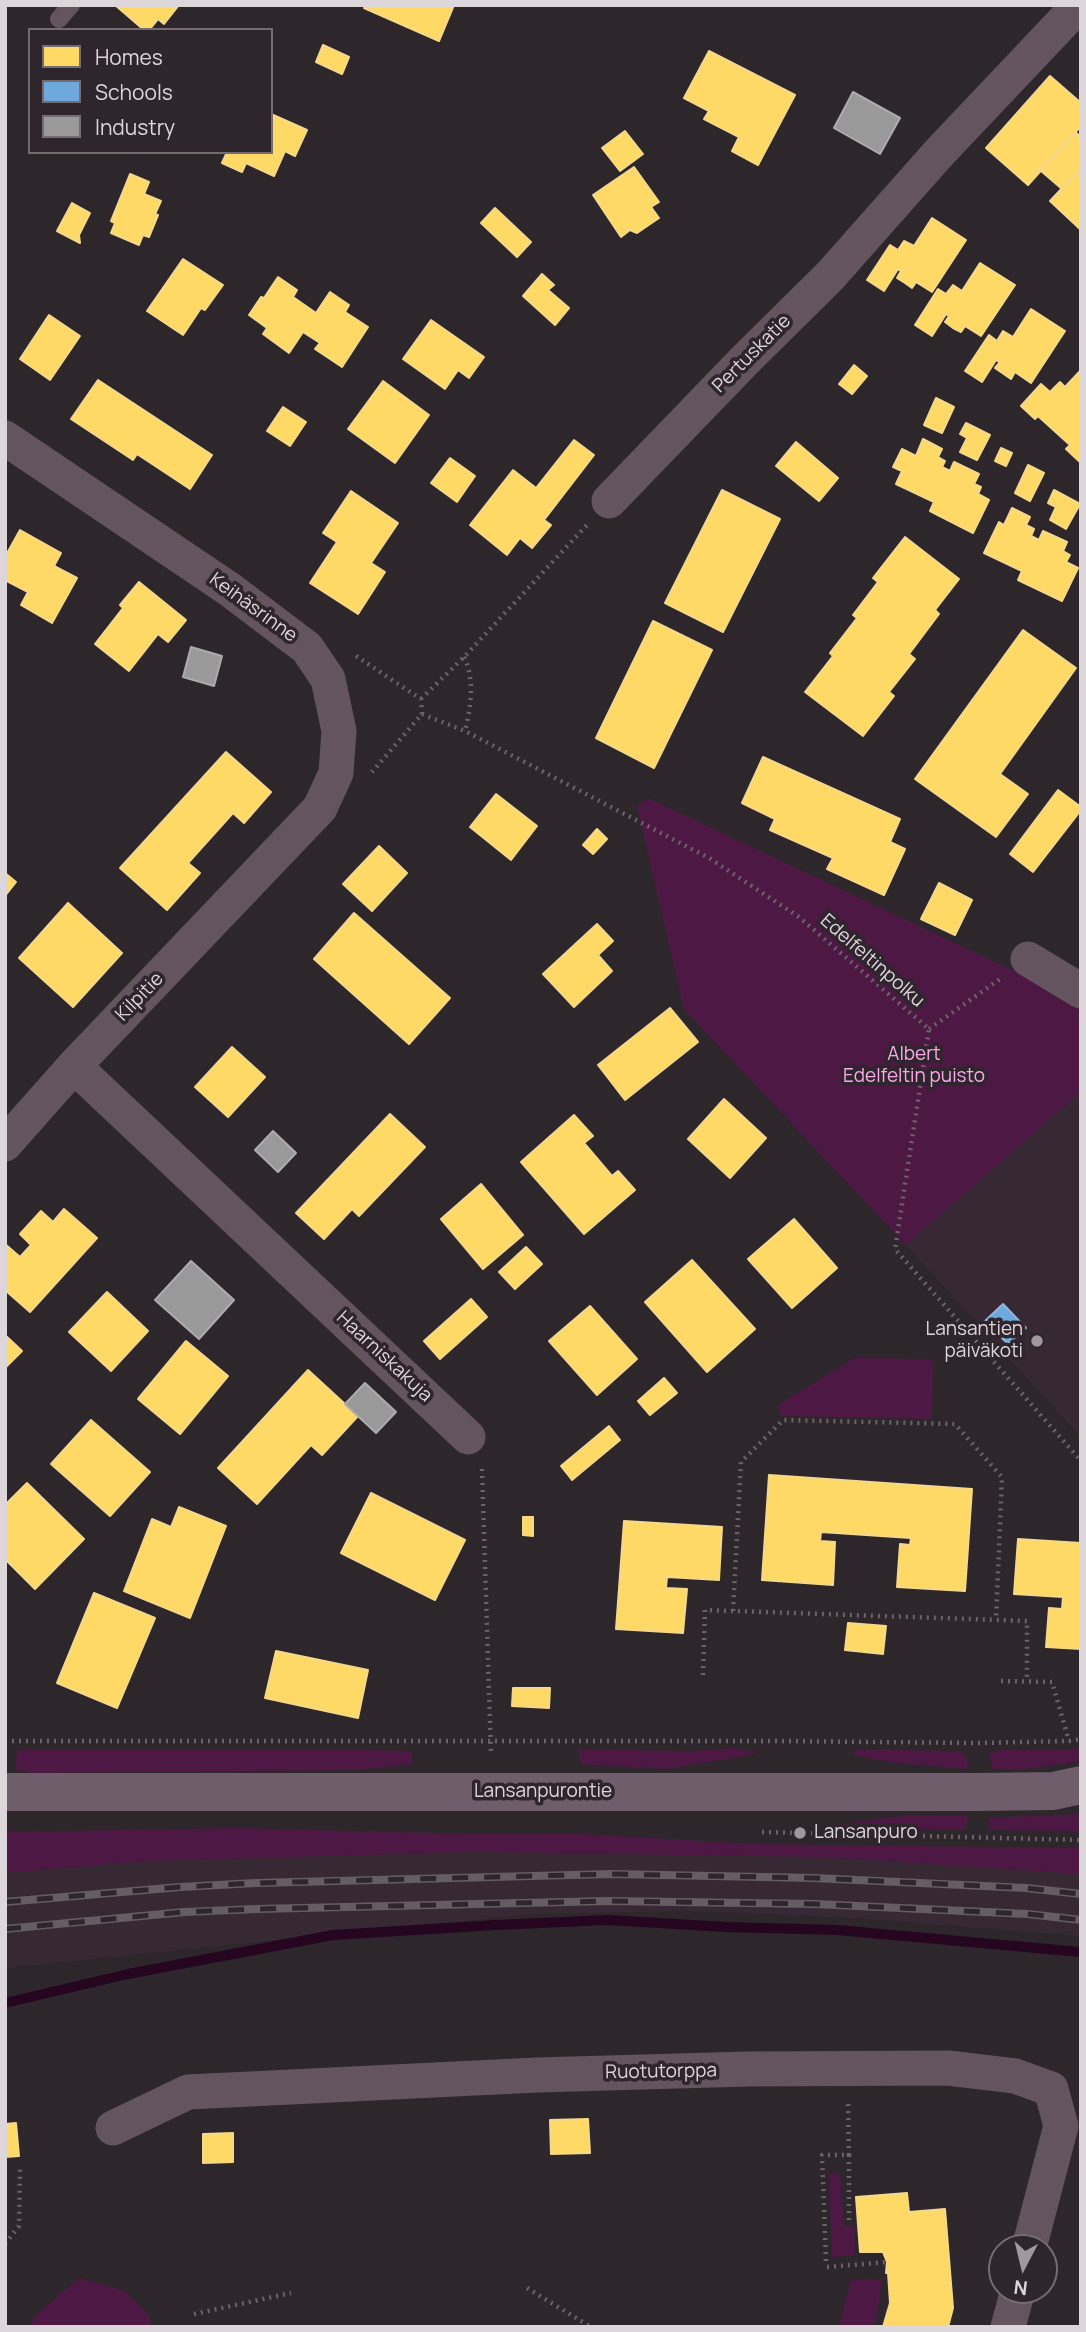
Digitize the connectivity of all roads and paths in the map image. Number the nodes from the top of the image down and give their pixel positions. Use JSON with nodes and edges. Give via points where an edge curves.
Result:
{"nodes":[{"id":1,"x":1079,"y":5,"type":"edge"},
{"id":2,"x":5,"y":438,"type":"edge"},
{"id":3,"x":609,"y":501,"type":"joint"},
{"id":4,"x":356,"y":656,"type":"dead end"},
{"id":5,"x":464,"y":657,"type":"junction"},
{"id":6,"x":421,"y":699,"type":"junction"},
{"id":7,"x":422,"y":714,"type":"junction"},
{"id":8,"x":466,"y":731,"type":"junction"},
{"id":9,"x":370,"y":775,"type":"dead end"},
{"id":10,"x":277,"y":854,"type":"joint"},
{"id":11,"x":1028,"y":959,"type":"joint"},
{"id":12,"x":1081,"y":990,"type":"edge"},
{"id":13,"x":929,"y":1029,"type":"junction"},
{"id":14,"x":74,"y":1066,"type":"junction"},
{"id":15,"x":5,"y":1144,"type":"edge"},
{"id":16,"x":468,"y":1437,"type":"joint"},
{"id":17,"x":1081,"y":1461,"type":"edge"},
{"id":18,"x":733,"y":1611,"type":"junction"},
{"id":19,"x":996,"y":1620,"type":"junction"},
{"id":20,"x":703,"y":1675,"type":"dead end"},
{"id":21,"x":1001,"y":1681,"type":"dead end"},
{"id":22,"x":1027,"y":1681,"type":"junction"},
{"id":23,"x":1081,"y":1739,"type":"edge"},
{"id":24,"x":5,"y":1741,"type":"edge"},
{"id":25,"x":1069,"y":1741,"type":"junction"},
{"id":26,"x":491,"y":1742,"type":"junction"},
{"id":27,"x":1081,"y":1785,"type":"edge"},
{"id":28,"x":5,"y":1792,"type":"edge"},
{"id":29,"x":848,"y":2068,"type":"junction"},
{"id":30,"x":113,"y":2128,"type":"dead end"},
{"id":31,"x":849,"y":2155,"type":"junction"},
{"id":32,"x":20,"y":2168,"type":"dead end"},
{"id":33,"x":849,"y":2220,"type":"dead end"},
{"id":34,"x":1033,"y":2234,"type":"edge"},
{"id":35,"x":5,"y":2244,"type":"edge"},
{"id":36,"x":827,"y":2261,"type":"dead end"},
{"id":37,"x":887,"y":2262,"type":"dead end"},
{"id":38,"x":827,"y":2267,"type":"dead end"},
{"id":39,"x":527,"y":2288,"type":"dead end"},
{"id":40,"x":291,"y":2293,"type":"dead end"},
{"id":41,"x":1014,"y":2304,"type":"edge"},
{"id":42,"x":194,"y":2314,"type":"dead end"},
{"id":43,"x":590,"y":2327,"type":"edge"},
{"id":44,"x":1008,"y":2327,"type":"edge"}],
"edges":[{"from":1,"to":3,"type":"street","name":"Pertuskatie","via":[[938,153],[830,276]]},
{"from":2,"to":10,"type":"street","name":"Keihäsrinne","via":[[276,622],[307,648],[328,679],[339,731],[336,774],[320,808]]},
{"from":3,"to":5,"type":"path"},
{"from":4,"to":6,"type":"path"},
{"from":5,"to":6,"type":"path"},
{"from":5,"to":8,"type":"path","via":[[471,671]]},
{"from":6,"to":7,"type":"path"},
{"from":7,"to":8,"type":"path","name":"Edelfeltinpolku"},
{"from":7,"to":9,"type":"path"},
{"from":8,"to":13,"type":"path","name":"Edelfeltinpolku","via":[[709,858],[799,917]]},
{"from":10,"to":14,"type":"street","name":"Kilpitie"},
{"from":11,"to":12,"type":"street"},
{"from":11,"to":13,"type":"path"},
{"from":13,"to":17,"type":"path","name":"Edelfeltinpolku","via":[[895,1250]]},
{"from":14,"to":15,"type":"street","name":"Kilpitie"},
{"from":14,"to":16,"type":"street","name":"Haarniskakuja"},
{"from":16,"to":26,"type":"path","via":[[482,1461]]},
{"from":18,"to":19,"type":"path"},
{"from":18,"to":19,"type":"path","via":[[741,1462],[783,1420],[955,1424],[1002,1477]]},
{"from":18,"to":20,"type":"path","via":[[705,1610]]},
{"from":19,"to":22,"type":"path","via":[[1027,1621]]},
{"from":21,"to":22,"type":"path"},
{"from":22,"to":25,"type":"path","via":[[1052,1682]]},
{"from":23,"to":25,"type":"path"},
{"from":24,"to":26,"type":"path"},
{"from":25,"to":26,"type":"path"},
{"from":27,"to":28,"type":"street","name":"Lansanpurontie","via":[[1053,1791],[978,1792]]},
{"from":29,"to":30,"type":"street","name":"Ruotutorppa","via":[[537,2075],[188,2092]]},
{"from":29,"to":31,"type":"path"},
{"from":29,"to":34,"type":"street","name":"Ruotutorppa","via":[[948,2068],[1015,2076],[1051,2089],[1061,2126]]},
{"from":31,"to":33,"type":"path"},
{"from":31,"to":36,"type":"path","via":[[822,2155]]},
{"from":32,"to":35,"type":"path","via":[[19,2226]]},
{"from":37,"to":38,"type":"path"},
{"from":39,"to":43,"type":"path"},
{"from":40,"to":42,"type":"path"},
{"from":41,"to":44,"type":"street"}]}
